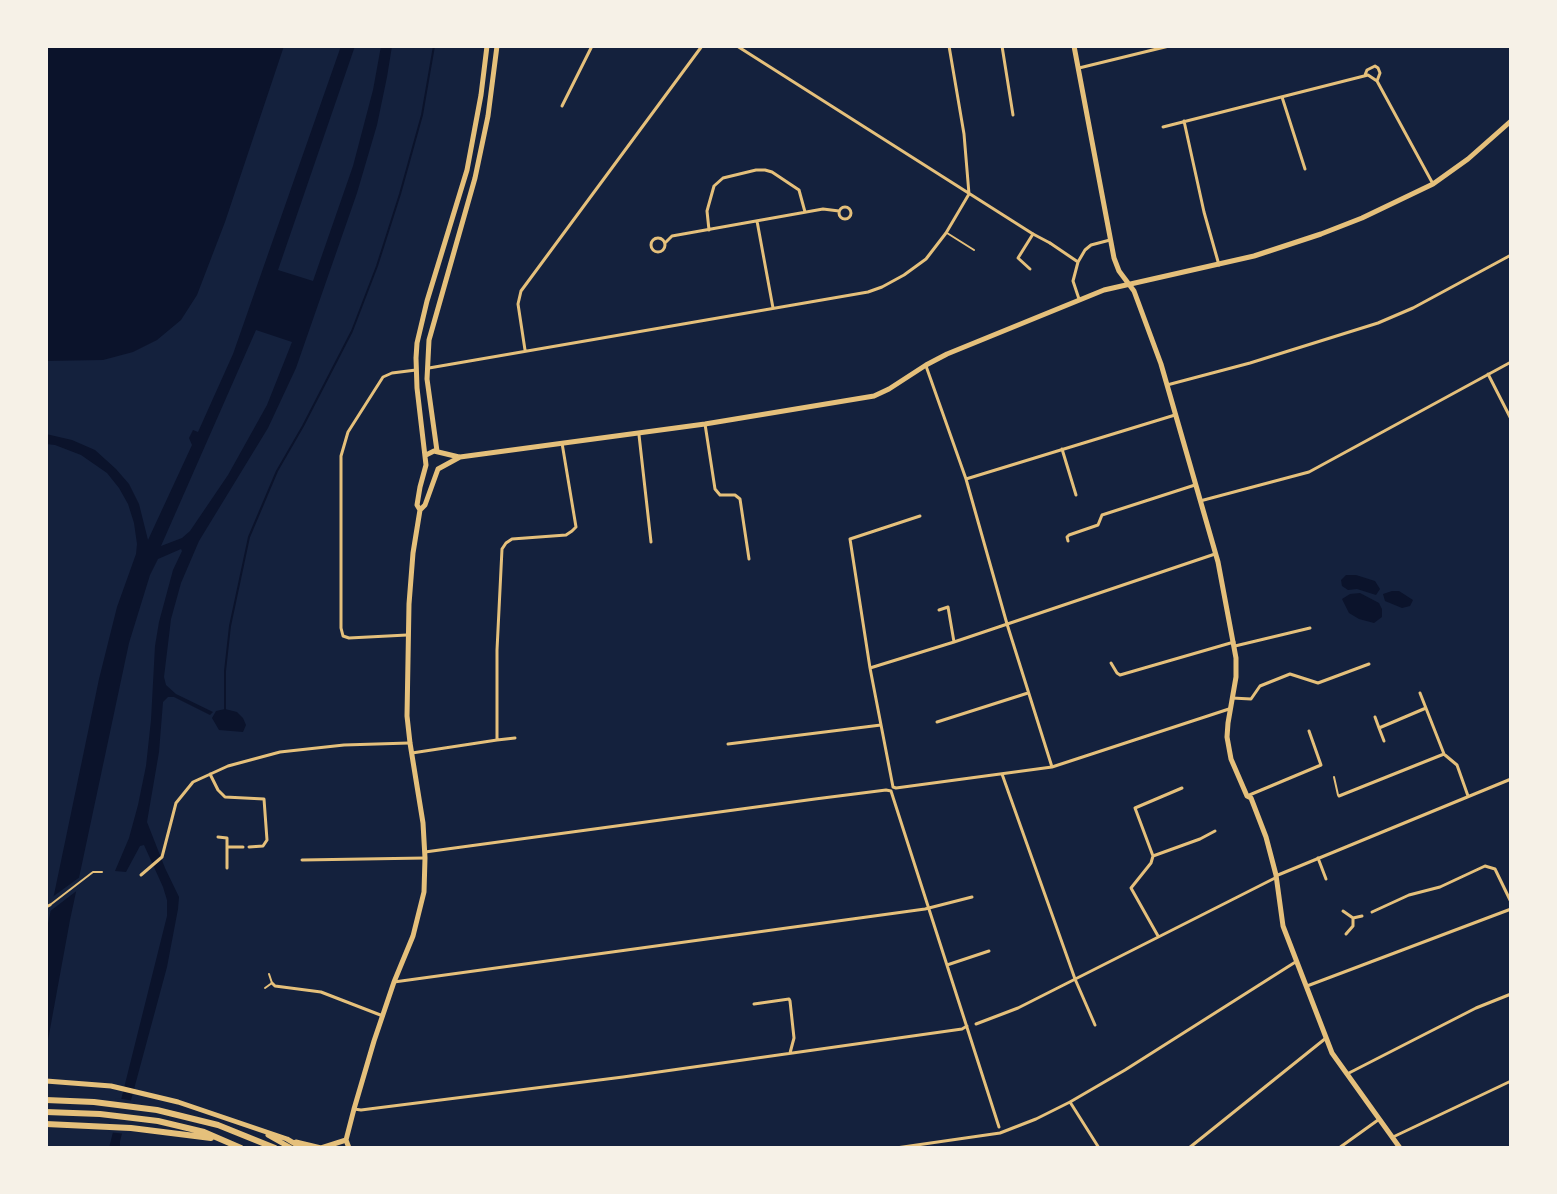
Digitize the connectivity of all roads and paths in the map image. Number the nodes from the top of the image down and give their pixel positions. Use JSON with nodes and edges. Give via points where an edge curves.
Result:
{"nodes":[{"id":1,"x":487,"y":46,"type":"edge"},
{"id":2,"x":497,"y":46,"type":"edge"},
{"id":3,"x":592,"y":46,"type":"edge"},
{"id":4,"x":702,"y":46,"type":"edge"},
{"id":5,"x":737,"y":46,"type":"edge"},
{"id":6,"x":949,"y":46,"type":"edge"},
{"id":7,"x":1002,"y":46,"type":"edge"},
{"id":8,"x":1074,"y":46,"type":"edge"},
{"id":9,"x":1169,"y":46,"type":"edge"},
{"id":10,"x":1079,"y":68,"type":"junction"},
{"id":11,"x":484,"y":71,"type":"junction"},
{"id":12,"x":494,"y":72,"type":"junction"},
{"id":13,"x":1365,"y":75,"type":"junction"},
{"id":14,"x":1377,"y":81,"type":"junction"},
{"id":15,"x":1282,"y":97,"type":"junction"},
{"id":16,"x":562,"y":106,"type":"dead end"},
{"id":17,"x":1013,"y":115,"type":"dead end"},
{"id":18,"x":1184,"y":121,"type":"junction"},
{"id":19,"x":1511,"y":121,"type":"edge"},
{"id":20,"x":1163,"y":127,"type":"dead end"},
{"id":21,"x":1305,"y":169,"type":"dead end"},
{"id":22,"x":1433,"y":184,"type":"junction"},
{"id":23,"x":462,"y":187,"type":"junction"},
{"id":24,"x":472,"y":189,"type":"junction"},
{"id":25,"x":969,"y":194,"type":"junction"},
{"id":26,"x":839,"y":211,"type":"dead end"},
{"id":27,"x":805,"y":212,"type":"junction"},
{"id":28,"x":757,"y":221,"type":"junction"},
{"id":29,"x":709,"y":230,"type":"junction"},
{"id":30,"x":946,"y":233,"type":"junction"},
{"id":31,"x":1033,"y":234,"type":"junction"},
{"id":32,"x":1110,"y":240,"type":"junction"},
{"id":33,"x":665,"y":243,"type":"dead end"},
{"id":34,"x":974,"y":250,"type":"dead end"},
{"id":35,"x":1511,"y":255,"type":"edge"},
{"id":36,"x":1078,"y":262,"type":"junction"},
{"id":37,"x":1219,"y":265,"type":"junction"},
{"id":38,"x":437,"y":267,"type":"junction"},
{"id":39,"x":448,"y":269,"type":"junction"},
{"id":40,"x":1030,"y":269,"type":"dead end"},
{"id":41,"x":1131,"y":284,"type":"junction"},
{"id":42,"x":1079,"y":300,"type":"junction"},
{"id":43,"x":773,"y":308,"type":"junction"},
{"id":44,"x":526,"y":351,"type":"junction"},
{"id":45,"x":1511,"y":362,"type":"edge"},
{"id":46,"x":926,"y":365,"type":"junction"},
{"id":47,"x":427,"y":368,"type":"junction"},
{"id":48,"x":416,"y":370,"type":"junction"},
{"id":49,"x":1488,"y":374,"type":"junction"},
{"id":50,"x":1167,"y":385,"type":"junction"},
{"id":51,"x":1175,"y":415,"type":"junction"},
{"id":52,"x":1511,"y":419,"type":"edge"},
{"id":53,"x":705,"y":424,"type":"junction"},
{"id":54,"x":639,"y":433,"type":"junction"},
{"id":55,"x":562,"y":443,"type":"junction"},
{"id":56,"x":1062,"y":449,"type":"junction"},
{"id":57,"x":438,"y":452,"type":"junction"},
{"id":58,"x":426,"y":455,"type":"junction"},
{"id":59,"x":460,"y":457,"type":"junction"},
{"id":60,"x":426,"y":465,"type":"junction"},
{"id":61,"x":440,"y":467,"type":"junction"},
{"id":62,"x":966,"y":479,"type":"junction"},
{"id":63,"x":1195,"y":485,"type":"junction"},
{"id":64,"x":1076,"y":495,"type":"dead end"},
{"id":65,"x":1200,"y":501,"type":"junction"},
{"id":66,"x":420,"y":510,"type":"junction"},
{"id":67,"x":920,"y":516,"type":"dead end"},
{"id":68,"x":1068,"y":541,"type":"dead end"},
{"id":69,"x":651,"y":542,"type":"dead end"},
{"id":70,"x":1215,"y":554,"type":"junction"},
{"id":71,"x":749,"y":559,"type":"dead end"},
{"id":72,"x":939,"y":610,"type":"dead end"},
{"id":73,"x":1007,"y":624,"type":"junction"},
{"id":74,"x":1310,"y":628,"type":"dead end"},
{"id":75,"x":408,"y":635,"type":"junction"},
{"id":76,"x":954,"y":642,"type":"junction"},
{"id":77,"x":1234,"y":644,"type":"junction"},
{"id":78,"x":1111,"y":663,"type":"dead end"},
{"id":79,"x":1369,"y":664,"type":"dead end"},
{"id":80,"x":870,"y":668,"type":"junction"},
{"id":81,"x":1028,"y":693,"type":"junction"},
{"id":82,"x":1420,"y":693,"type":"dead end"},
{"id":83,"x":1232,"y":698,"type":"junction"},
{"id":84,"x":1426,"y":708,"type":"junction"},
{"id":85,"x":1229,"y":709,"type":"junction"},
{"id":86,"x":1375,"y":717,"type":"dead end"},
{"id":87,"x":937,"y":722,"type":"dead end"},
{"id":88,"x":881,"y":725,"type":"junction"},
{"id":89,"x":1306,"y":725,"type":"dead end"},
{"id":90,"x":1379,"y":728,"type":"junction"},
{"id":91,"x":1309,"y":731,"type":"joint"},
{"id":92,"x":515,"y":738,"type":"dead end"},
{"id":93,"x":497,"y":740,"type":"junction"},
{"id":94,"x":1384,"y":741,"type":"dead end"},
{"id":95,"x":410,"y":743,"type":"junction"},
{"id":96,"x":728,"y":744,"type":"dead end"},
{"id":97,"x":412,"y":753,"type":"junction"},
{"id":98,"x":1444,"y":754,"type":"junction"},
{"id":99,"x":1052,"y":767,"type":"junction"},
{"id":100,"x":210,"y":774,"type":"junction"},
{"id":101,"x":1002,"y":774,"type":"junction"},
{"id":102,"x":1334,"y":777,"type":"dead end"},
{"id":103,"x":1511,"y":780,"type":"edge"},
{"id":104,"x":1182,"y":788,"type":"dead end"},
{"id":105,"x":892,"y":789,"type":"junction"},
{"id":106,"x":1247,"y":796,"type":"junction"},
{"id":107,"x":1339,"y":796,"type":"joint"},
{"id":108,"x":1468,"y":796,"type":"junction"},
{"id":109,"x":1215,"y":831,"type":"dead end"},
{"id":110,"x":218,"y":837,"type":"dead end"},
{"id":111,"x":227,"y":847,"type":"junction"},
{"id":112,"x":425,"y":855,"type":"junction"},
{"id":113,"x":1153,"y":856,"type":"junction"},
{"id":114,"x":1318,"y":858,"type":"junction"},
{"id":115,"x":302,"y":860,"type":"dead end"},
{"id":116,"x":227,"y":868,"type":"dead end"},
{"id":117,"x":102,"y":872,"type":"dead end"},
{"id":118,"x":141,"y":875,"type":"dead end"},
{"id":119,"x":1276,"y":876,"type":"junction"},
{"id":120,"x":1326,"y":879,"type":"dead end"},
{"id":121,"x":972,"y":897,"type":"dead end"},
{"id":122,"x":1511,"y":902,"type":"edge"},
{"id":123,"x":48,"y":906,"type":"edge"},
{"id":124,"x":929,"y":909,"type":"junction"},
{"id":125,"x":1511,"y":909,"type":"edge"},
{"id":126,"x":1343,"y":911,"type":"dead end"},
{"id":127,"x":1372,"y":912,"type":"dead end"},
{"id":128,"x":1362,"y":916,"type":"dead end"},
{"id":129,"x":1353,"y":918,"type":"junction"},
{"id":130,"x":1346,"y":934,"type":"dead end"},
{"id":131,"x":1158,"y":936,"type":"junction"},
{"id":132,"x":989,"y":951,"type":"dead end"},
{"id":133,"x":1298,"y":961,"type":"junction"},
{"id":134,"x":947,"y":965,"type":"junction"},
{"id":135,"x":269,"y":974,"type":"dead end"},
{"id":136,"x":1075,"y":979,"type":"junction"},
{"id":137,"x":394,"y":982,"type":"junction"},
{"id":138,"x":272,"y":983,"type":"junction"},
{"id":139,"x":1307,"y":986,"type":"junction"},
{"id":140,"x":265,"y":988,"type":"dead end"},
{"id":141,"x":1511,"y":994,"type":"edge"},
{"id":142,"x":754,"y":1004,"type":"dead end"},
{"id":143,"x":383,"y":1016,"type":"junction"},
{"id":144,"x":976,"y":1024,"type":"joint"},
{"id":145,"x":1095,"y":1025,"type":"dead end"},
{"id":146,"x":967,"y":1026,"type":"junction"},
{"id":147,"x":1326,"y":1038,"type":"junction"},
{"id":148,"x":790,"y":1053,"type":"junction"},
{"id":149,"x":1347,"y":1074,"type":"junction"},
{"id":150,"x":46,"y":1081,"type":"edge"},
{"id":151,"x":1511,"y":1081,"type":"edge"},
{"id":152,"x":46,"y":1100,"type":"edge"},
{"id":153,"x":1070,"y":1102,"type":"junction"},
{"id":154,"x":354,"y":1109,"type":"junction"},
{"id":155,"x":46,"y":1112,"type":"edge"},
{"id":156,"x":1380,"y":1119,"type":"junction"},
{"id":157,"x":46,"y":1124,"type":"edge"},
{"id":158,"x":253,"y":1126,"type":"junction"},
{"id":159,"x":999,"y":1127,"type":"dead end"},
{"id":160,"x":1393,"y":1137,"type":"junction"},
{"id":161,"x":218,"y":1139,"type":"junction"},
{"id":162,"x":287,"y":1139,"type":"junction"},
{"id":163,"x":348,"y":1146,"type":"edge"},
{"id":164,"x":241,"y":1148,"type":"edge"},
{"id":165,"x":275,"y":1148,"type":"edge"},
{"id":166,"x":291,"y":1148,"type":"edge"},
{"id":167,"x":302,"y":1148,"type":"edge"},
{"id":168,"x":339,"y":1148,"type":"edge"},
{"id":169,"x":896,"y":1148,"type":"edge"},
{"id":170,"x":1099,"y":1148,"type":"edge"},
{"id":171,"x":1189,"y":1148,"type":"edge"},
{"id":172,"x":1339,"y":1148,"type":"edge"},
{"id":173,"x":1400,"y":1148,"type":"edge"}],
"edges":[{"from":1,"to":11,"type":"main road"},
{"from":2,"to":12,"type":"main road"},
{"from":3,"to":16,"type":"street"},
{"from":4,"to":44,"type":"street","via":[[521,291],[518,304]]},
{"from":5,"to":25,"type":"street"},
{"from":6,"to":25,"type":"street"},
{"from":7,"to":17,"type":"street"},
{"from":8,"to":10,"type":"main road"},
{"from":9,"to":10,"type":"street"},
{"from":10,"to":32,"type":"main road"},
{"from":11,"to":12,"type":"main road"},
{"from":11,"to":23,"type":"main road"},
{"from":12,"to":24,"type":"main road"},
{"from":13,"to":14,"type":"street"},
{"from":13,"to":14,"type":"street","via":[[1375,66],[1380,73]]},
{"from":13,"to":15,"type":"street"},
{"from":14,"to":22,"type":"street"},
{"from":15,"to":18,"type":"street"},
{"from":15,"to":21,"type":"street"},
{"from":18,"to":20,"type":"street"},
{"from":18,"to":37,"type":"street"},
{"from":19,"to":22,"type":"main road"},
{"from":22,"to":37,"type":"main road","via":[[1321,234]]},
{"from":23,"to":24,"type":"main road"},
{"from":23,"to":38,"type":"main road"},
{"from":24,"to":39,"type":"main road"},
{"from":25,"to":30,"type":"street"},
{"from":25,"to":31,"type":"street"},
{"from":26,"to":27,"type":"street"},
{"from":27,"to":28,"type":"street"},
{"from":27,"to":29,"type":"street","via":[[795,186],[772,172],[753,170],[714,186],[707,211]]},
{"from":28,"to":29,"type":"street"},
{"from":28,"to":43,"type":"street"},
{"from":29,"to":33,"type":"street","via":[[672,236]]},
{"from":30,"to":34,"type":"lane"},
{"from":30,"to":43,"type":"street","via":[[926,259],[882,287]]},
{"from":31,"to":36,"type":"street"},
{"from":31,"to":40,"type":"street","via":[[1018,258]]},
{"from":32,"to":36,"type":"street","via":[[1091,245]]},
{"from":32,"to":41,"type":"main road","via":[[1119,271]]},
{"from":35,"to":50,"type":"street","via":[[1378,323]]},
{"from":36,"to":42,"type":"street","via":[[1073,281]]},
{"from":37,"to":41,"type":"main road"},
{"from":38,"to":39,"type":"main road"},
{"from":38,"to":48,"type":"main road","via":[[417,343]]},
{"from":39,"to":47,"type":"main road","via":[[431,328]]},
{"from":41,"to":42,"type":"main road"},
{"from":41,"to":50,"type":"main road"},
{"from":42,"to":46,"type":"main road"},
{"from":43,"to":44,"type":"street"},
{"from":44,"to":47,"type":"street"},
{"from":45,"to":49,"type":"street"},
{"from":46,"to":53,"type":"main road","via":[[874,396]]},
{"from":46,"to":62,"type":"street"},
{"from":47,"to":57,"type":"main road"},
{"from":48,"to":58,"type":"main road"},
{"from":48,"to":75,"type":"street","via":[[383,377],[348,432],[341,456],[343,636]]},
{"from":49,"to":52,"type":"street"},
{"from":49,"to":65,"type":"street","via":[[1309,472]]},
{"from":50,"to":51,"type":"main road"},
{"from":51,"to":56,"type":"street"},
{"from":51,"to":63,"type":"main road"},
{"from":53,"to":54,"type":"main road"},
{"from":53,"to":71,"type":"street","via":[[715,489],[740,499]]},
{"from":54,"to":55,"type":"main road"},
{"from":54,"to":69,"type":"street"},
{"from":55,"to":59,"type":"main road"},
{"from":55,"to":93,"type":"street","via":[[576,527],[566,535],[512,539],[502,549]]},
{"from":56,"to":62,"type":"street"},
{"from":56,"to":64,"type":"street"},
{"from":57,"to":58,"type":"main road"},
{"from":57,"to":59,"type":"main road"},
{"from":57,"to":61,"type":"main road","via":[[443,459]]},
{"from":58,"to":60,"type":"main road"},
{"from":59,"to":61,"type":"main road"},
{"from":60,"to":61,"type":"main road"},
{"from":60,"to":66,"type":"main road"},
{"from":61,"to":66,"type":"main road"},
{"from":62,"to":73,"type":"street"},
{"from":63,"to":65,"type":"main road"},
{"from":63,"to":68,"type":"street","via":[[1102,515],[1098,525],[1069,535]]},
{"from":65,"to":70,"type":"main road"},
{"from":66,"to":75,"type":"main road"},
{"from":67,"to":80,"type":"street","via":[[850,539]]},
{"from":70,"to":73,"type":"street"},
{"from":70,"to":77,"type":"main road"},
{"from":72,"to":76,"type":"street","via":[[948,607]]},
{"from":73,"to":76,"type":"street"},
{"from":73,"to":81,"type":"street"},
{"from":74,"to":77,"type":"street"},
{"from":75,"to":95,"type":"main road"},
{"from":76,"to":80,"type":"street"},
{"from":77,"to":78,"type":"street","via":[[1120,675]]},
{"from":77,"to":83,"type":"main road"},
{"from":79,"to":83,"type":"street","via":[[1318,683],[1290,674],[1260,686],[1251,699]]},
{"from":80,"to":88,"type":"street"},
{"from":81,"to":87,"type":"street"},
{"from":81,"to":99,"type":"street"},
{"from":82,"to":84,"type":"street"},
{"from":83,"to":85,"type":"main road"},
{"from":84,"to":90,"type":"street"},
{"from":84,"to":98,"type":"street"},
{"from":85,"to":99,"type":"street"},
{"from":85,"to":106,"type":"main road","via":[[1228,748]]},
{"from":86,"to":90,"type":"street"},
{"from":88,"to":96,"type":"street"},
{"from":88,"to":105,"type":"street"},
{"from":89,"to":91,"type":"lane"},
{"from":90,"to":94,"type":"street"},
{"from":91,"to":106,"type":"street","via":[[1321,765]]},
{"from":92,"to":93,"type":"street"},
{"from":93,"to":97,"type":"street"},
{"from":95,"to":97,"type":"main road"},
{"from":95,"to":100,"type":"street","via":[[288,751]]},
{"from":97,"to":112,"type":"main road"},
{"from":98,"to":107,"type":"street"},
{"from":98,"to":108,"type":"street","via":[[1457,765]]},
{"from":99,"to":101,"type":"street"},
{"from":100,"to":111,"type":"street","via":[[225,797],[264,799],[267,840],[261,847]]},
{"from":100,"to":118,"type":"street","via":[[193,782],[176,803],[162,857]]},
{"from":101,"to":105,"type":"street"},
{"from":101,"to":136,"type":"street"},
{"from":102,"to":107,"type":"lane"},
{"from":103,"to":108,"type":"street"},
{"from":104,"to":113,"type":"street","via":[[1135,808]]},
{"from":105,"to":112,"type":"street"},
{"from":105,"to":124,"type":"street"},
{"from":106,"to":119,"type":"main road"},
{"from":108,"to":114,"type":"street"},
{"from":109,"to":113,"type":"street"},
{"from":110,"to":111,"type":"street","via":[[227,838]]},
{"from":111,"to":116,"type":"street"},
{"from":112,"to":115,"type":"street"},
{"from":112,"to":137,"type":"main road","via":[[419,917]]},
{"from":113,"to":131,"type":"street","via":[[1131,888]]},
{"from":114,"to":119,"type":"street"},
{"from":114,"to":120,"type":"street"},
{"from":117,"to":123,"type":"lane","via":[[93,872]]},
{"from":119,"to":131,"type":"street"},
{"from":119,"to":133,"type":"main road","via":[[1281,917]]},
{"from":121,"to":124,"type":"street"},
{"from":122,"to":127,"type":"street","via":[[1495,869],[1485,866]]},
{"from":124,"to":134,"type":"street"},
{"from":124,"to":137,"type":"street"},
{"from":125,"to":139,"type":"street"},
{"from":126,"to":129,"type":"street"},
{"from":128,"to":129,"type":"street"},
{"from":129,"to":130,"type":"street"},
{"from":131,"to":136,"type":"street"},
{"from":132,"to":134,"type":"street"},
{"from":133,"to":139,"type":"main road"},
{"from":133,"to":153,"type":"street"},
{"from":134,"to":146,"type":"street"},
{"from":135,"to":138,"type":"lane"},
{"from":136,"to":144,"type":"street"},
{"from":136,"to":145,"type":"street"},
{"from":137,"to":143,"type":"main road"},
{"from":138,"to":140,"type":"lane"},
{"from":138,"to":143,"type":"street","via":[[321,992]]},
{"from":139,"to":147,"type":"main road"},
{"from":141,"to":149,"type":"street"},
{"from":142,"to":148,"type":"street","via":[[789,999],[794,1038]]},
{"from":143,"to":154,"type":"main road"},
{"from":144,"to":146,"type":"lane"},
{"from":146,"to":148,"type":"street"},
{"from":146,"to":159,"type":"street"},
{"from":147,"to":149,"type":"main road"},
{"from":147,"to":171,"type":"street"},
{"from":148,"to":154,"type":"street"},
{"from":149,"to":156,"type":"main road"},
{"from":150,"to":158,"type":"main road","via":[[111,1086]]},
{"from":151,"to":160,"type":"street"},
{"from":152,"to":165,"type":"highway","via":[[179,1115]]},
{"from":153,"to":169,"type":"street","via":[[1000,1133]]},
{"from":153,"to":170,"type":"street"},
{"from":154,"to":163,"type":"main road"},
{"from":155,"to":161,"type":"highway","via":[[181,1126]]},
{"from":156,"to":160,"type":"main road"},
{"from":156,"to":172,"type":"street"},
{"from":157,"to":161,"type":"highway"},
{"from":158,"to":162,"type":"main road"},
{"from":158,"to":166,"type":"main road"},
{"from":160,"to":173,"type":"main road"},
{"from":161,"to":164,"type":"highway"},
{"from":162,"to":163,"type":"main road","via":[[321,1148]]},
{"from":162,"to":167,"type":"main road"},
{"from":163,"to":168,"type":"main road"}]}
